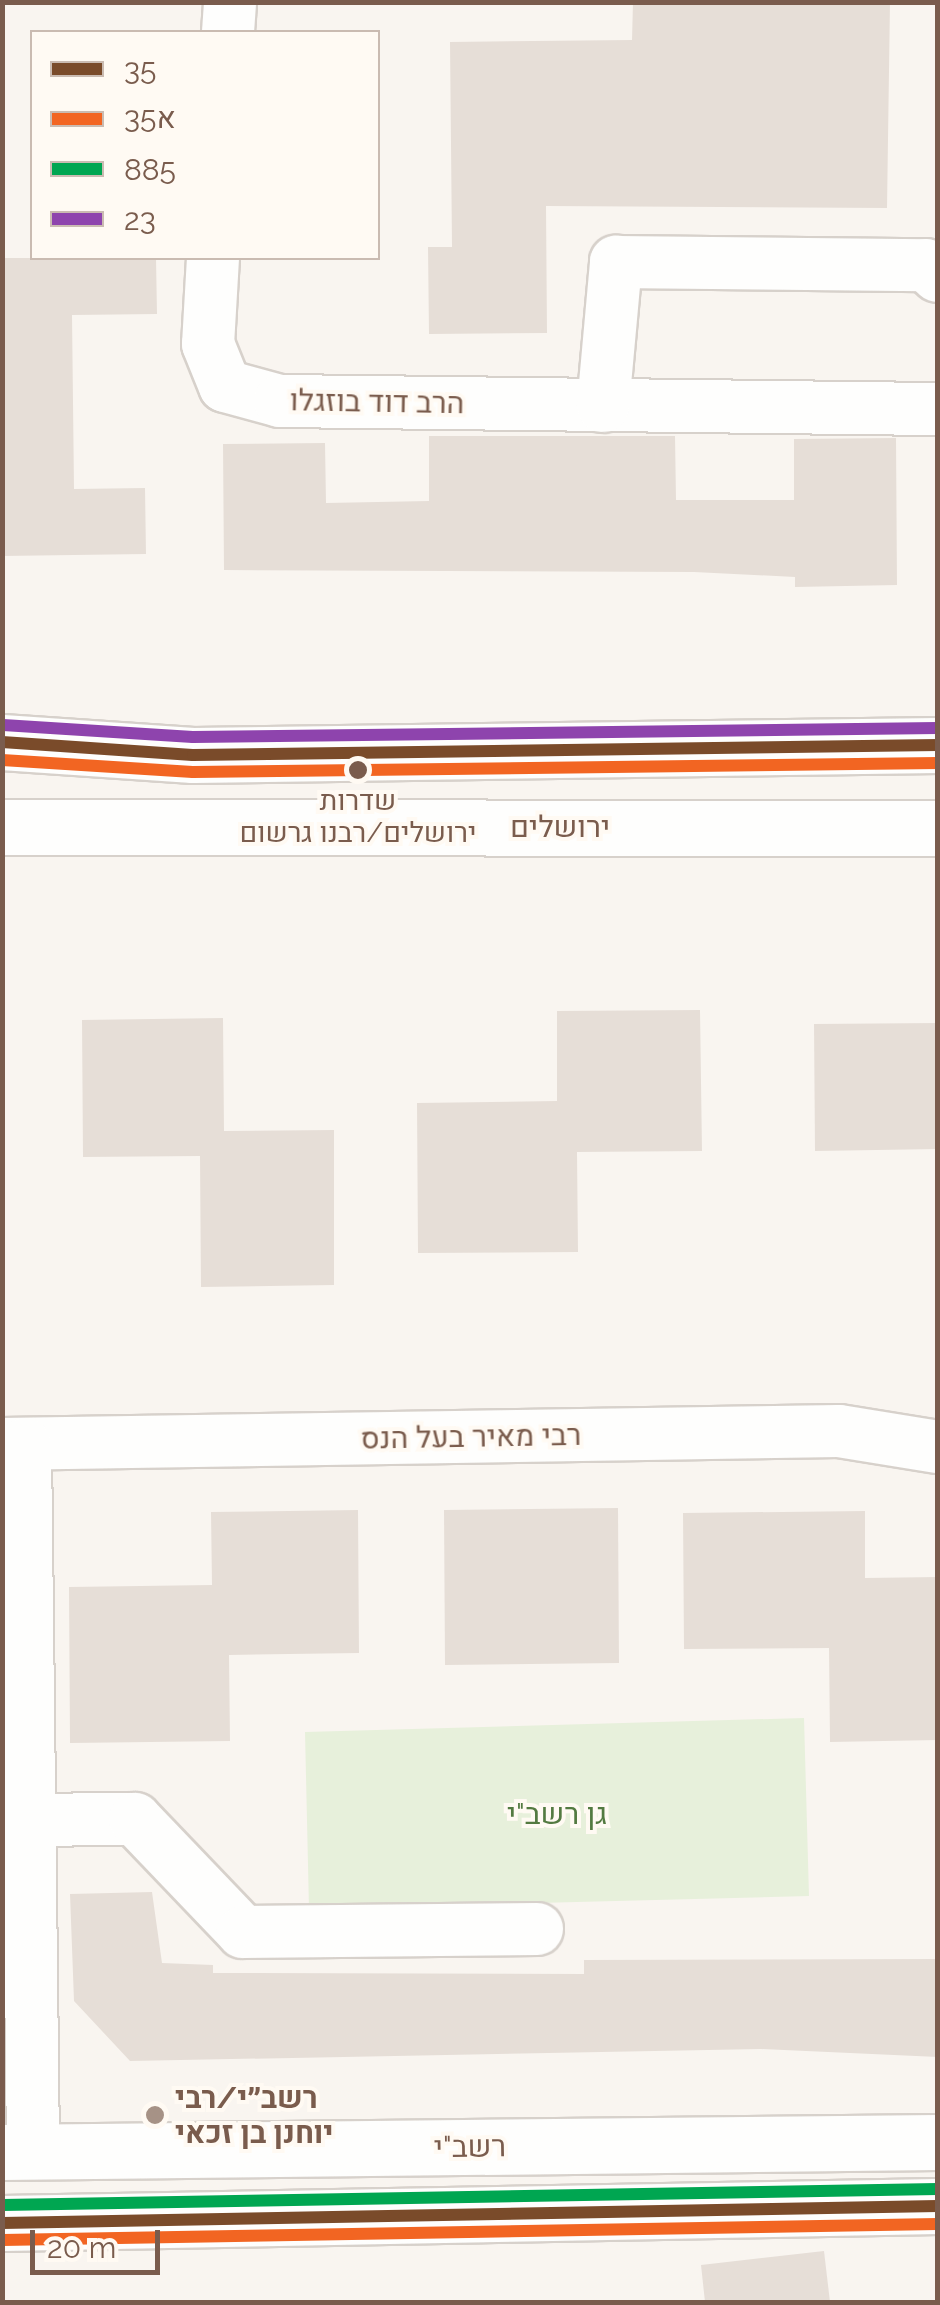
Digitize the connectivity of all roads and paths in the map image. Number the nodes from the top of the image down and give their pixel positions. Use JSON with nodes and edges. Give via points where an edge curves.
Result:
{"nodes":[{"id":1,"x":230,"y":2,"type":"edge"},
{"id":2,"x":228,"y":30,"type":"edge"},
{"id":3,"x":213,"y":260,"type":"edge"},
{"id":4,"x":938,"y":276,"type":"edge"},
{"id":5,"x":603,"y":406,"type":"junction"},
{"id":6,"x":938,"y":410,"type":"edge"},
{"id":7,"x":2,"y":742,"type":"edge"},
{"id":8,"x":938,"y":745,"type":"edge"},
{"id":9,"x":2,"y":827,"type":"edge"},
{"id":10,"x":938,"y":828,"type":"edge"},
{"id":11,"x":14,"y":1444,"type":"edge"},
{"id":12,"x":938,"y":1447,"type":"edge"},
{"id":13,"x":16,"y":1819,"type":"edge"},
{"id":14,"x":537,"y":1929,"type":"dead end"},
{"id":15,"x":938,"y":2142,"type":"edge"},
{"id":16,"x":18,"y":2152,"type":"edge"},
{"id":17,"x":938,"y":2206,"type":"edge"},
{"id":18,"x":2,"y":2224,"type":"edge"}],
"edges":[{"from":1,"to":2,"type":"street"},
{"from":3,"to":5,"type":"street","name":"הרב דוד בוזגלו","via":[[208,344],[225,386],[280,401]]},
{"from":4,"to":5,"type":"street","via":[[926,265],[616,262]]},
{"from":5,"to":6,"type":"street","name":"הרב דוד בוזגלו"},
{"from":7,"to":8,"type":"main road","via":[[192,754]]},
{"from":9,"to":10,"type":"main road","name":"ירושלים"},
{"from":11,"to":12,"type":"street","name":"רבי מאיר בעל הנס","via":[[838,1431]]},
{"from":11,"to":13,"type":"street"},
{"from":13,"to":14,"type":"street","via":[[135,1818],[243,1932]]},
{"from":13,"to":16,"type":"street"},
{"from":15,"to":16,"type":"main road","name":"רשב\"י"},
{"from":17,"to":18,"type":"main road"}]}
